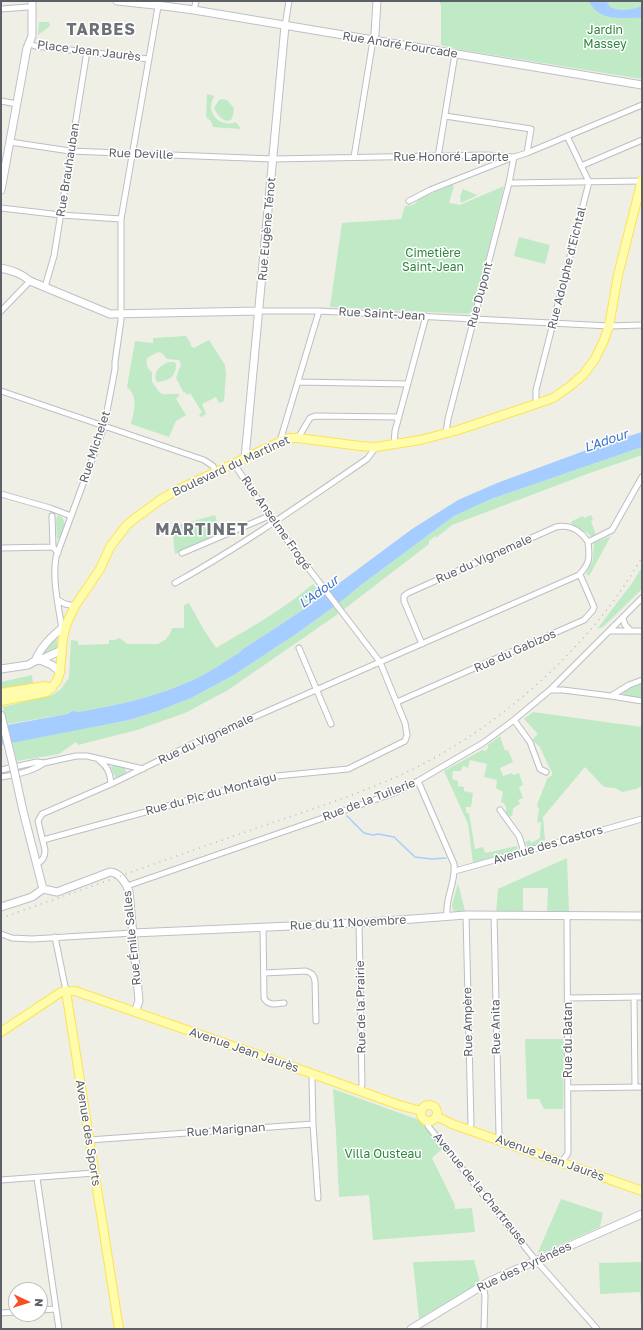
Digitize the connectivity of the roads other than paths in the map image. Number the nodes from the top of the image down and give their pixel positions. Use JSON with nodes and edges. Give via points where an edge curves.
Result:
{"nodes":[{"id":1,"x":117,"y":1,"type":"edge"},
{"id":2,"x":196,"y":1,"type":"edge"},
{"id":3,"x":289,"y":1,"type":"edge"},
{"id":4,"x":377,"y":1,"type":"edge"},
{"id":5,"x":29,"y":3,"type":"edge"},
{"id":6,"x":158,"y":3,"type":"edge"},
{"id":7,"x":1,"y":9,"type":"edge"},
{"id":8,"x":194,"y":10,"type":"junction"},
{"id":9,"x":285,"y":26,"type":"junction"},
{"id":10,"x":373,"y":40,"type":"junction"},
{"id":11,"x":30,"y":44,"type":"junction"},
{"id":12,"x":87,"y":51,"type":"junction"},
{"id":13,"x":455,"y":54,"type":"junction"},
{"id":14,"x":149,"y":59,"type":"junction"},
{"id":15,"x":642,"y":85,"type":"edge"},
{"id":16,"x":1,"y":101,"type":"edge"},
{"id":17,"x":17,"y":104,"type":"junction"},
{"id":18,"x":642,"y":105,"type":"edge"},
{"id":19,"x":445,"y":116,"type":"junction"},
{"id":20,"x":567,"y":136,"type":"junction"},
{"id":21,"x":642,"y":140,"type":"edge"},
{"id":22,"x":10,"y":142,"type":"junction"},
{"id":23,"x":70,"y":151,"type":"junction"},
{"id":24,"x":527,"y":153,"type":"junction"},
{"id":25,"x":133,"y":154,"type":"junction"},
{"id":26,"x":354,"y":157,"type":"junction"},
{"id":27,"x":438,"y":157,"type":"junction"},
{"id":28,"x":514,"y":157,"type":"junction"},
{"id":29,"x":273,"y":159,"type":"junction"},
{"id":30,"x":581,"y":166,"type":"junction"},
{"id":31,"x":642,"y":180,"type":"edge"},
{"id":32,"x":589,"y":182,"type":"junction"},
{"id":33,"x":509,"y":183,"type":"junction"},
{"id":34,"x":1,"y":190,"type":"edge"},
{"id":35,"x":409,"y":201,"type":"dead end"},
{"id":36,"x":1,"y":208,"type":"edge"},
{"id":37,"x":60,"y":215,"type":"junction"},
{"id":38,"x":121,"y":219,"type":"junction"},
{"id":39,"x":1,"y":268,"type":"edge"},
{"id":40,"x":30,"y":281,"type":"junction"},
{"id":41,"x":45,"y":287,"type":"junction"},
{"id":42,"x":1,"y":311,"type":"edge"},
{"id":43,"x":259,"y":311,"type":"junction"},
{"id":44,"x":319,"y":311,"type":"junction"},
{"id":45,"x":121,"y":314,"type":"junction"},
{"id":46,"x":426,"y":316,"type":"junction"},
{"id":47,"x":474,"y":319,"type":"junction"},
{"id":48,"x":552,"y":323,"type":"junction"},
{"id":49,"x":642,"y":325,"type":"edge"},
{"id":50,"x":608,"y":326,"type":"junction"},
{"id":51,"x":298,"y":382,"type":"junction"},
{"id":52,"x":408,"y":384,"type":"junction"},
{"id":53,"x":1,"y":391,"type":"edge"},
{"id":54,"x":536,"y":404,"type":"junction"},
{"id":55,"x":399,"y":417,"type":"junction"},
{"id":56,"x":104,"y":427,"type":"junction"},
{"id":57,"x":446,"y":433,"type":"junction"},
{"id":58,"x":298,"y":438,"type":"junction"},
{"id":59,"x":280,"y":441,"type":"junction"},
{"id":60,"x":394,"y":444,"type":"junction"},
{"id":61,"x":376,"y":446,"type":"junction"},
{"id":62,"x":245,"y":458,"type":"junction"},
{"id":63,"x":234,"y":464,"type":"junction"},
{"id":64,"x":216,"y":472,"type":"junction"},
{"id":65,"x":642,"y":476,"type":"edge"},
{"id":66,"x":1,"y":494,"type":"edge"},
{"id":67,"x":52,"y":516,"type":"dead end"},
{"id":68,"x":71,"y":516,"type":"junction"},
{"id":69,"x":269,"y":516,"type":"junction"},
{"id":70,"x":274,"y":523,"type":"junction"},
{"id":71,"x":588,"y":542,"type":"junction"},
{"id":72,"x":53,"y":547,"type":"junction"},
{"id":73,"x":1,"y":548,"type":"edge"},
{"id":74,"x":58,"y":553,"type":"junction"},
{"id":75,"x":182,"y":554,"type":"dead end"},
{"id":76,"x":579,"y":575,"type":"junction"},
{"id":77,"x":175,"y":583,"type":"dead end"},
{"id":78,"x":642,"y":598,"type":"edge"},
{"id":79,"x":58,"y":600,"type":"junction"},
{"id":80,"x":75,"y":606,"type":"junction"},
{"id":81,"x":622,"y":618,"type":"junction"},
{"id":82,"x":64,"y":627,"type":"junction"},
{"id":83,"x":609,"y":631,"type":"junction"},
{"id":84,"x":631,"y":631,"type":"junction"},
{"id":85,"x":642,"y":631,"type":"edge"},
{"id":86,"x":422,"y":644,"type":"junction"},
{"id":87,"x":299,"y":648,"type":"dead end"},
{"id":88,"x":62,"y":650,"type":"junction"},
{"id":89,"x":38,"y":660,"type":"junction"},
{"id":90,"x":380,"y":662,"type":"junction"},
{"id":91,"x":2,"y":670,"type":"edge"},
{"id":92,"x":60,"y":672,"type":"junction"},
{"id":93,"x":642,"y":680,"type":"edge"},
{"id":94,"x":316,"y":690,"type":"junction"},
{"id":95,"x":550,"y":690,"type":"junction"},
{"id":96,"x":1,"y":696,"type":"edge"},
{"id":97,"x":611,"y":696,"type":"junction"},
{"id":98,"x":642,"y":701,"type":"edge"},
{"id":99,"x":397,"y":702,"type":"junction"},
{"id":100,"x":1,"y":715,"type":"edge"},
{"id":101,"x":514,"y":720,"type":"junction"},
{"id":102,"x":405,"y":723,"type":"joint"},
{"id":103,"x":331,"y":724,"type":"dead end"},
{"id":104,"x":98,"y":759,"type":"junction"},
{"id":105,"x":44,"y":763,"type":"junction"},
{"id":106,"x":142,"y":769,"type":"junction"},
{"id":107,"x":1,"y":770,"type":"edge"},
{"id":108,"x":546,"y":772,"type":"dead end"},
{"id":109,"x":1,"y":777,"type":"edge"},
{"id":110,"x":418,"y":781,"type":"junction"},
{"id":111,"x":111,"y":784,"type":"junction"},
{"id":112,"x":500,"y":810,"type":"dead end"},
{"id":113,"x":642,"y":819,"type":"edge"},
{"id":114,"x":43,"y":840,"type":"junction"},
{"id":115,"x":524,"y":852,"type":"junction"},
{"id":116,"x":37,"y":864,"type":"junction"},
{"id":117,"x":455,"y":871,"type":"junction"},
{"id":118,"x":127,"y":886,"type":"junction"},
{"id":119,"x":43,"y":889,"type":"junction"},
{"id":120,"x":1,"y":908,"type":"edge"},
{"id":121,"x":466,"y":915,"type":"junction"},
{"id":122,"x":494,"y":915,"type":"junction"},
{"id":123,"x":447,"y":916,"type":"junction"},
{"id":124,"x":567,"y":916,"type":"junction"},
{"id":125,"x":642,"y":916,"type":"edge"},
{"id":126,"x":360,"y":923,"type":"junction"},
{"id":127,"x":263,"y":927,"type":"junction"},
{"id":128,"x":133,"y":933,"type":"junction"},
{"id":129,"x":1,"y":934,"type":"edge"},
{"id":130,"x":55,"y":937,"type":"junction"},
{"id":131,"x":264,"y":973,"type":"junction"},
{"id":132,"x":66,"y":991,"type":"junction"},
{"id":133,"x":634,"y":997,"type":"junction"},
{"id":134,"x":642,"y":997,"type":"edge"},
{"id":135,"x":568,"y":998,"type":"junction"},
{"id":136,"x":284,"y":1004,"type":"dead end"},
{"id":137,"x":135,"y":1012,"type":"junction"},
{"id":138,"x":316,"y":1022,"type":"dead end"},
{"id":139,"x":1,"y":1032,"type":"edge"},
{"id":140,"x":313,"y":1074,"type":"junction"},
{"id":141,"x":636,"y":1087,"type":"junction"},
{"id":142,"x":642,"y":1087,"type":"edge"},
{"id":143,"x":568,"y":1088,"type":"junction"},
{"id":144,"x":360,"y":1090,"type":"junction"},
{"id":145,"x":421,"y":1110,"type":"junction"},
{"id":146,"x":436,"y":1116,"type":"junction"},
{"id":147,"x":428,"y":1121,"type":"junction"},
{"id":148,"x":313,"y":1124,"type":"junction"},
{"id":149,"x":469,"y":1129,"type":"junction"},
{"id":150,"x":498,"y":1139,"type":"junction"},
{"id":151,"x":89,"y":1140,"type":"junction"},
{"id":152,"x":562,"y":1162,"type":"junction"},
{"id":153,"x":94,"y":1173,"type":"junction"},
{"id":154,"x":37,"y":1178,"type":"junction"},
{"id":155,"x":1,"y":1180,"type":"edge"},
{"id":156,"x":642,"y":1191,"type":"edge"},
{"id":157,"x":318,"y":1198,"type":"dead end"},
{"id":158,"x":642,"y":1214,"type":"edge"},
{"id":159,"x":536,"y":1260,"type":"junction"},
{"id":160,"x":483,"y":1285,"type":"junction"},
{"id":161,"x":56,"y":1309,"type":"junction"},
{"id":162,"x":48,"y":1310,"type":"edge"},
{"id":163,"x":59,"y":1329,"type":"edge"},
{"id":164,"x":119,"y":1329,"type":"edge"},
{"id":165,"x":411,"y":1329,"type":"edge"},
{"id":166,"x":484,"y":1329,"type":"edge"},
{"id":167,"x":597,"y":1329,"type":"edge"}],
"edges":[{"from":1,"to":6,"type":"street"},
{"from":2,"to":8,"type":"street"},
{"from":3,"to":9,"type":"street","name":"Rue Eugène Ténot"},
{"from":4,"to":10,"type":"street"},
{"from":5,"to":7,"type":"street"},
{"from":5,"to":11,"type":"street"},
{"from":6,"to":8,"type":"street","name":"Rue André Fourcade"},
{"from":6,"to":14,"type":"street","name":"Rue Michelet"},
{"from":8,"to":9,"type":"street","name":"Rue André Fourcade"},
{"from":9,"to":10,"type":"street","name":"Rue André Fourcade"},
{"from":9,"to":29,"type":"street","name":"Rue Eugène Ténot"},
{"from":10,"to":13,"type":"street","name":"Rue André Fourcade"},
{"from":10,"to":26,"type":"street"},
{"from":11,"to":12,"type":"street","name":"Place Jean Jaurès"},
{"from":11,"to":17,"type":"street","via":[[27,48]]},
{"from":12,"to":14,"type":"street","name":"Place Jean Jaurès"},
{"from":12,"to":23,"type":"street","name":"Rue Brauhauban"},
{"from":13,"to":15,"type":"street","name":"Rue André Fourcade"},
{"from":13,"to":19,"type":"street"},
{"from":14,"to":25,"type":"street","name":"Rue Michelet"},
{"from":16,"to":17,"type":"street"},
{"from":17,"to":22,"type":"street"},
{"from":18,"to":20,"type":"street","name":"Rue Honoré Laporte"},
{"from":19,"to":24,"type":"street","via":[[531,129]]},
{"from":19,"to":27,"type":"street"},
{"from":20,"to":24,"type":"street","name":"Rue Honoré Laporte"},
{"from":20,"to":30,"type":"street"},
{"from":21,"to":30,"type":"street"},
{"from":22,"to":23,"type":"street","name":"Rue Deville"},
{"from":22,"to":34,"type":"street"},
{"from":23,"to":25,"type":"street","name":"Rue Deville"},
{"from":23,"to":37,"type":"street","name":"Rue Brauhauban"},
{"from":24,"to":28,"type":"street","name":"Rue Honoré Laporte"},
{"from":25,"to":29,"type":"street","name":"Rue Deville"},
{"from":25,"to":38,"type":"street","name":"Rue Michelet"},
{"from":26,"to":27,"type":"street","name":"Rue Honoré Laporte"},
{"from":26,"to":29,"type":"street","name":"Rue Honoré Laporte"},
{"from":27,"to":28,"type":"street","name":"Rue Honoré Laporte"},
{"from":28,"to":33,"type":"street","name":"Rue Dupont"},
{"from":28,"to":35,"type":"street","via":[[430,190]]},
{"from":29,"to":43,"type":"street","name":"Rue Eugène Ténot"},
{"from":30,"to":32,"type":"street"},
{"from":31,"to":32,"type":"street"},
{"from":31,"to":50,"type":"main road","name":"Boulevard du Martinet","via":[[618,274]]},
{"from":32,"to":33,"type":"street"},
{"from":32,"to":48,"type":"street","name":"Rue Adolphe d'Eichtal"},
{"from":33,"to":47,"type":"street","name":"Rue Dupont"},
{"from":36,"to":37,"type":"street"},
{"from":37,"to":38,"type":"street"},
{"from":37,"to":41,"type":"street","name":"Rue Brauhauban","via":[[54,256]]},
{"from":38,"to":45,"type":"street","name":"Rue Michelet"},
{"from":39,"to":40,"type":"street","name":"Rue Saint-Jean","via":[[17,272]]},
{"from":40,"to":41,"type":"street","name":"Rue Saint-Jean"},
{"from":40,"to":42,"type":"street"},
{"from":41,"to":45,"type":"street","name":"Rue Saint-Jean","via":[[105,313]]},
{"from":43,"to":44,"type":"street","name":"Rue Saint-Jean"},
{"from":43,"to":45,"type":"street","name":"Rue Saint-Jean"},
{"from":43,"to":62,"type":"street","name":"Rue Eugène Ténot"},
{"from":44,"to":46,"type":"street","name":"Rue Saint-Jean"},
{"from":44,"to":51,"type":"street"},
{"from":45,"to":56,"type":"street","name":"Rue Michelet","via":[[115,368]]},
{"from":46,"to":47,"type":"street","name":"Rue Saint-Jean"},
{"from":46,"to":52,"type":"street"},
{"from":47,"to":48,"type":"street","name":"Rue Saint-Jean"},
{"from":47,"to":57,"type":"street","name":"Rue Dupont"},
{"from":48,"to":50,"type":"street","name":"Rue Saint-Jean"},
{"from":48,"to":54,"type":"street","name":"Rue Adolphe d'Eichtal","via":[[536,390]]},
{"from":49,"to":50,"type":"street","name":"Rue Saint-Jean"},
{"from":50,"to":54,"type":"main road","name":"Boulevard du Martinet","via":[[595,359],[583,375],[553,398]]},
{"from":51,"to":52,"type":"street"},
{"from":51,"to":59,"type":"street"},
{"from":52,"to":55,"type":"street"},
{"from":53,"to":56,"type":"street"},
{"from":54,"to":57,"type":"main road","name":"Boulevard du Martinet"},
{"from":55,"to":58,"type":"street","via":[[314,416],[310,418]]},
{"from":55,"to":60,"type":"street"},
{"from":56,"to":64,"type":"street","via":[[204,460],[213,466]]},
{"from":56,"to":68,"type":"street","name":"Rue Michelet"},
{"from":57,"to":60,"type":"main road","name":"Boulevard du Martinet"},
{"from":58,"to":59,"type":"main road","name":"Boulevard du Martinet"},
{"from":58,"to":61,"type":"main road","name":"Boulevard du Martinet"},
{"from":59,"to":62,"type":"main road","name":"Boulevard du Martinet"},
{"from":60,"to":61,"type":"main road","name":"Boulevard du Martinet"},
{"from":61,"to":70,"type":"street","via":[[367,459]]},
{"from":62,"to":63,"type":"main road","name":"Boulevard du Martinet"},
{"from":63,"to":64,"type":"main road","name":"Boulevard du Martinet"},
{"from":63,"to":69,"type":"street","name":"Rue Anselme Frogé"},
{"from":64,"to":80,"type":"main road","name":"Boulevard du Martinet","via":[[160,500],[126,526],[110,547],[100,569]]},
{"from":65,"to":71,"type":"street","via":[[612,530]]},
{"from":66,"to":68,"type":"street"},
{"from":67,"to":72,"type":"street"},
{"from":68,"to":74,"type":"street","name":"Rue Michelet"},
{"from":69,"to":70,"type":"street","name":"Rue Anselme Frogé"},
{"from":69,"to":75,"type":"street"},
{"from":70,"to":77,"type":"street"},
{"from":70,"to":90,"type":"street","name":"Rue Anselme Frogé"},
{"from":71,"to":76,"type":"street","via":[[589,562]]},
{"from":71,"to":86,"type":"street","name":"Rue du Vignemale","via":[[580,532],[563,526],[556,527],[408,593],[404,596],[404,601]]},
{"from":72,"to":73,"type":"street"},
{"from":72,"to":74,"type":"street"},
{"from":74,"to":79,"type":"street","name":"Rue Michelet","via":[[54,574]]},
{"from":76,"to":86,"type":"street","name":"Rue du Vignemale"},
{"from":76,"to":99,"type":"street","name":"Rue du Gabizos","via":[[594,607],[584,620]]},
{"from":78,"to":81,"type":"street","name":"Rue de la Tuilerie"},
{"from":79,"to":80,"type":"street"},
{"from":79,"to":82,"type":"street","name":"Rue Michelet"},
{"from":80,"to":82,"type":"main road","name":"Boulevard du Martinet"},
{"from":81,"to":83,"type":"street","name":"Rue de la Tuilerie"},
{"from":81,"to":84,"type":"street"},
{"from":82,"to":88,"type":"main road","name":"Boulevard du Martinet"},
{"from":82,"to":89,"type":"street","name":"Boulevard du Martinet","via":[[38,654]]},
{"from":83,"to":84,"type":"street"},
{"from":83,"to":95,"type":"street","name":"Rue de la Tuilerie"},
{"from":84,"to":85,"type":"street"},
{"from":86,"to":90,"type":"street","name":"Rue du Vignemale"},
{"from":87,"to":94,"type":"street"},
{"from":88,"to":89,"type":"street"},
{"from":88,"to":92,"type":"main road","name":"Boulevard du Martinet"},
{"from":89,"to":91,"type":"street","via":[[28,665]]},
{"from":89,"to":92,"type":"street","via":[[52,665]]},
{"from":90,"to":94,"type":"street","name":"Rue du Vignemale"},
{"from":90,"to":99,"type":"street","name":"Rue Anselme Frogé"},
{"from":92,"to":96,"type":"main road","via":[[52,688],[45,686]]},
{"from":93,"to":97,"type":"street"},
{"from":94,"to":103,"type":"street"},
{"from":94,"to":106,"type":"street","name":"Rue du Vignemale"},
{"from":95,"to":97,"type":"street"},
{"from":95,"to":101,"type":"street","name":"Rue de la Tuilerie"},
{"from":97,"to":98,"type":"street"},
{"from":99,"to":102,"type":"street","name":"Rue Anselme Frogé"},
{"from":100,"to":116,"type":"street","bridge":true},
{"from":101,"to":108,"type":"street","via":[[530,742],[540,769]]},
{"from":101,"to":110,"type":"street","name":"Rue de la Tuilerie","via":[[483,743]]},
{"from":102,"to":114,"type":"street","name":"Rue du Pic du Montaigu","via":[[405,740],[348,769],[276,776]]},
{"from":104,"to":105,"type":"street","via":[[76,756]]},
{"from":104,"to":106,"type":"street"},
{"from":104,"to":111,"type":"street","via":[[110,772]]},
{"from":105,"to":107,"type":"street","via":[[37,762]]},
{"from":105,"to":109,"type":"street","via":[[26,772]]},
{"from":106,"to":111,"type":"street","name":"Rue du Vignemale"},
{"from":110,"to":117,"type":"street"},
{"from":110,"to":118,"type":"street","name":"Rue de la Tuilerie","via":[[394,793]]},
{"from":111,"to":114,"type":"street","name":"Rue du Vignemale","via":[[42,814],[38,821]]},
{"from":112,"to":115,"type":"street","via":[[519,836]]},
{"from":113,"to":115,"type":"street","name":"Avenue des Castors"},
{"from":114,"to":116,"type":"street","name":"Rue du Vignemale","via":[[45,855]]},
{"from":115,"to":117,"type":"street","name":"Avenue des Castors"},
{"from":116,"to":119,"type":"street"},
{"from":117,"to":123,"type":"street","via":[[446,907]]},
{"from":118,"to":119,"type":"street","name":"Rue Émile Salles","via":[[116,874],[110,872],[57,892]]},
{"from":118,"to":128,"type":"street","name":"Rue Émile Salles"},
{"from":119,"to":120,"type":"street","via":[[32,897]]},
{"from":121,"to":122,"type":"street","name":"Rue du 11 Novembre"},
{"from":121,"to":123,"type":"street","name":"Rue du 11 Novembre"},
{"from":121,"to":149,"type":"street","name":"Rue Ampère","via":[[471,1124]]},
{"from":122,"to":124,"type":"street","name":"Rue du 11 Novembre"},
{"from":122,"to":150,"type":"street","name":"Rue Anita"},
{"from":123,"to":126,"type":"street","name":"Rue du 11 Novembre"},
{"from":124,"to":125,"type":"street","name":"Rue du 11 Novembre"},
{"from":124,"to":135,"type":"street","name":"Rue du Batan"},
{"from":126,"to":127,"type":"street","name":"Rue du 11 Novembre"},
{"from":126,"to":144,"type":"street","name":"Rue de la Prairie"},
{"from":127,"to":128,"type":"street","name":"Rue du 11 Novembre"},
{"from":127,"to":131,"type":"street"},
{"from":128,"to":130,"type":"street","name":"Rue du 11 Novembre"},
{"from":128,"to":137,"type":"street","name":"Rue Émile Salles","via":[[139,1001]]},
{"from":129,"to":130,"type":"street","name":"Rue du 11 Novembre","via":[[12,938]]},
{"from":130,"to":132,"type":"street","name":"Avenue des Sports"},
{"from":131,"to":136,"type":"street","via":[[265,1001],[270,1004]]},
{"from":131,"to":138,"type":"street","via":[[311,973],[315,981]]},
{"from":132,"to":137,"type":"main road","name":"Avenue Jean Jaurès","via":[[75,991]]},
{"from":132,"to":139,"type":"main road"},
{"from":132,"to":151,"type":"main road","name":"Avenue des Sports"},
{"from":133,"to":134,"type":"street"},
{"from":133,"to":135,"type":"street"},
{"from":133,"to":141,"type":"street"},
{"from":135,"to":143,"type":"street","name":"Rue du Batan"},
{"from":137,"to":140,"type":"main road","name":"Avenue Jean Jaurès"},
{"from":140,"to":144,"type":"main road","name":"Avenue Jean Jaurès"},
{"from":140,"to":148,"type":"street"},
{"from":141,"to":142,"type":"street"},
{"from":141,"to":143,"type":"street"},
{"from":143,"to":152,"type":"street","name":"Rue du Batan","via":[[568,1153]]},
{"from":144,"to":145,"type":"main road","name":"Avenue Jean Jaurès","via":[[399,1105]]},
{"from":145,"to":146,"type":"main road","name":"Avenue Jean Jaurès","via":[[424,1106],[431,1105],[435,1108]]},
{"from":145,"to":147,"type":"main road","via":[[422,1117]]},
{"from":146,"to":147,"type":"main road"},
{"from":146,"to":149,"type":"main road","name":"Avenue Jean Jaurès"},
{"from":147,"to":159,"type":"street","name":"Avenue de la Chartreuse","via":[[428,1126]]},
{"from":148,"to":151,"type":"street","name":"Rue Marignan"},
{"from":148,"to":157,"type":"street"},
{"from":149,"to":150,"type":"main road","name":"Avenue Jean Jaurès"},
{"from":150,"to":152,"type":"main road","name":"Avenue Jean Jaurès"},
{"from":151,"to":153,"type":"main road","name":"Avenue des Sports"},
{"from":152,"to":156,"type":"main road","name":"Avenue Jean Jaurès"},
{"from":153,"to":154,"type":"street"},
{"from":153,"to":164,"type":"main road","name":"Avenue des Sports"},
{"from":154,"to":155,"type":"street"},
{"from":154,"to":161,"type":"street"},
{"from":158,"to":159,"type":"street","name":"Rue des Pyrénées"},
{"from":159,"to":160,"type":"street","name":"Rue des Pyrénées"},
{"from":159,"to":167,"type":"street","name":"Avenue de la Chartreuse"},
{"from":160,"to":165,"type":"street","name":"Rue des Pyrénées"},
{"from":160,"to":166,"type":"street"},
{"from":161,"to":162,"type":"street"},
{"from":161,"to":163,"type":"street"}]}
